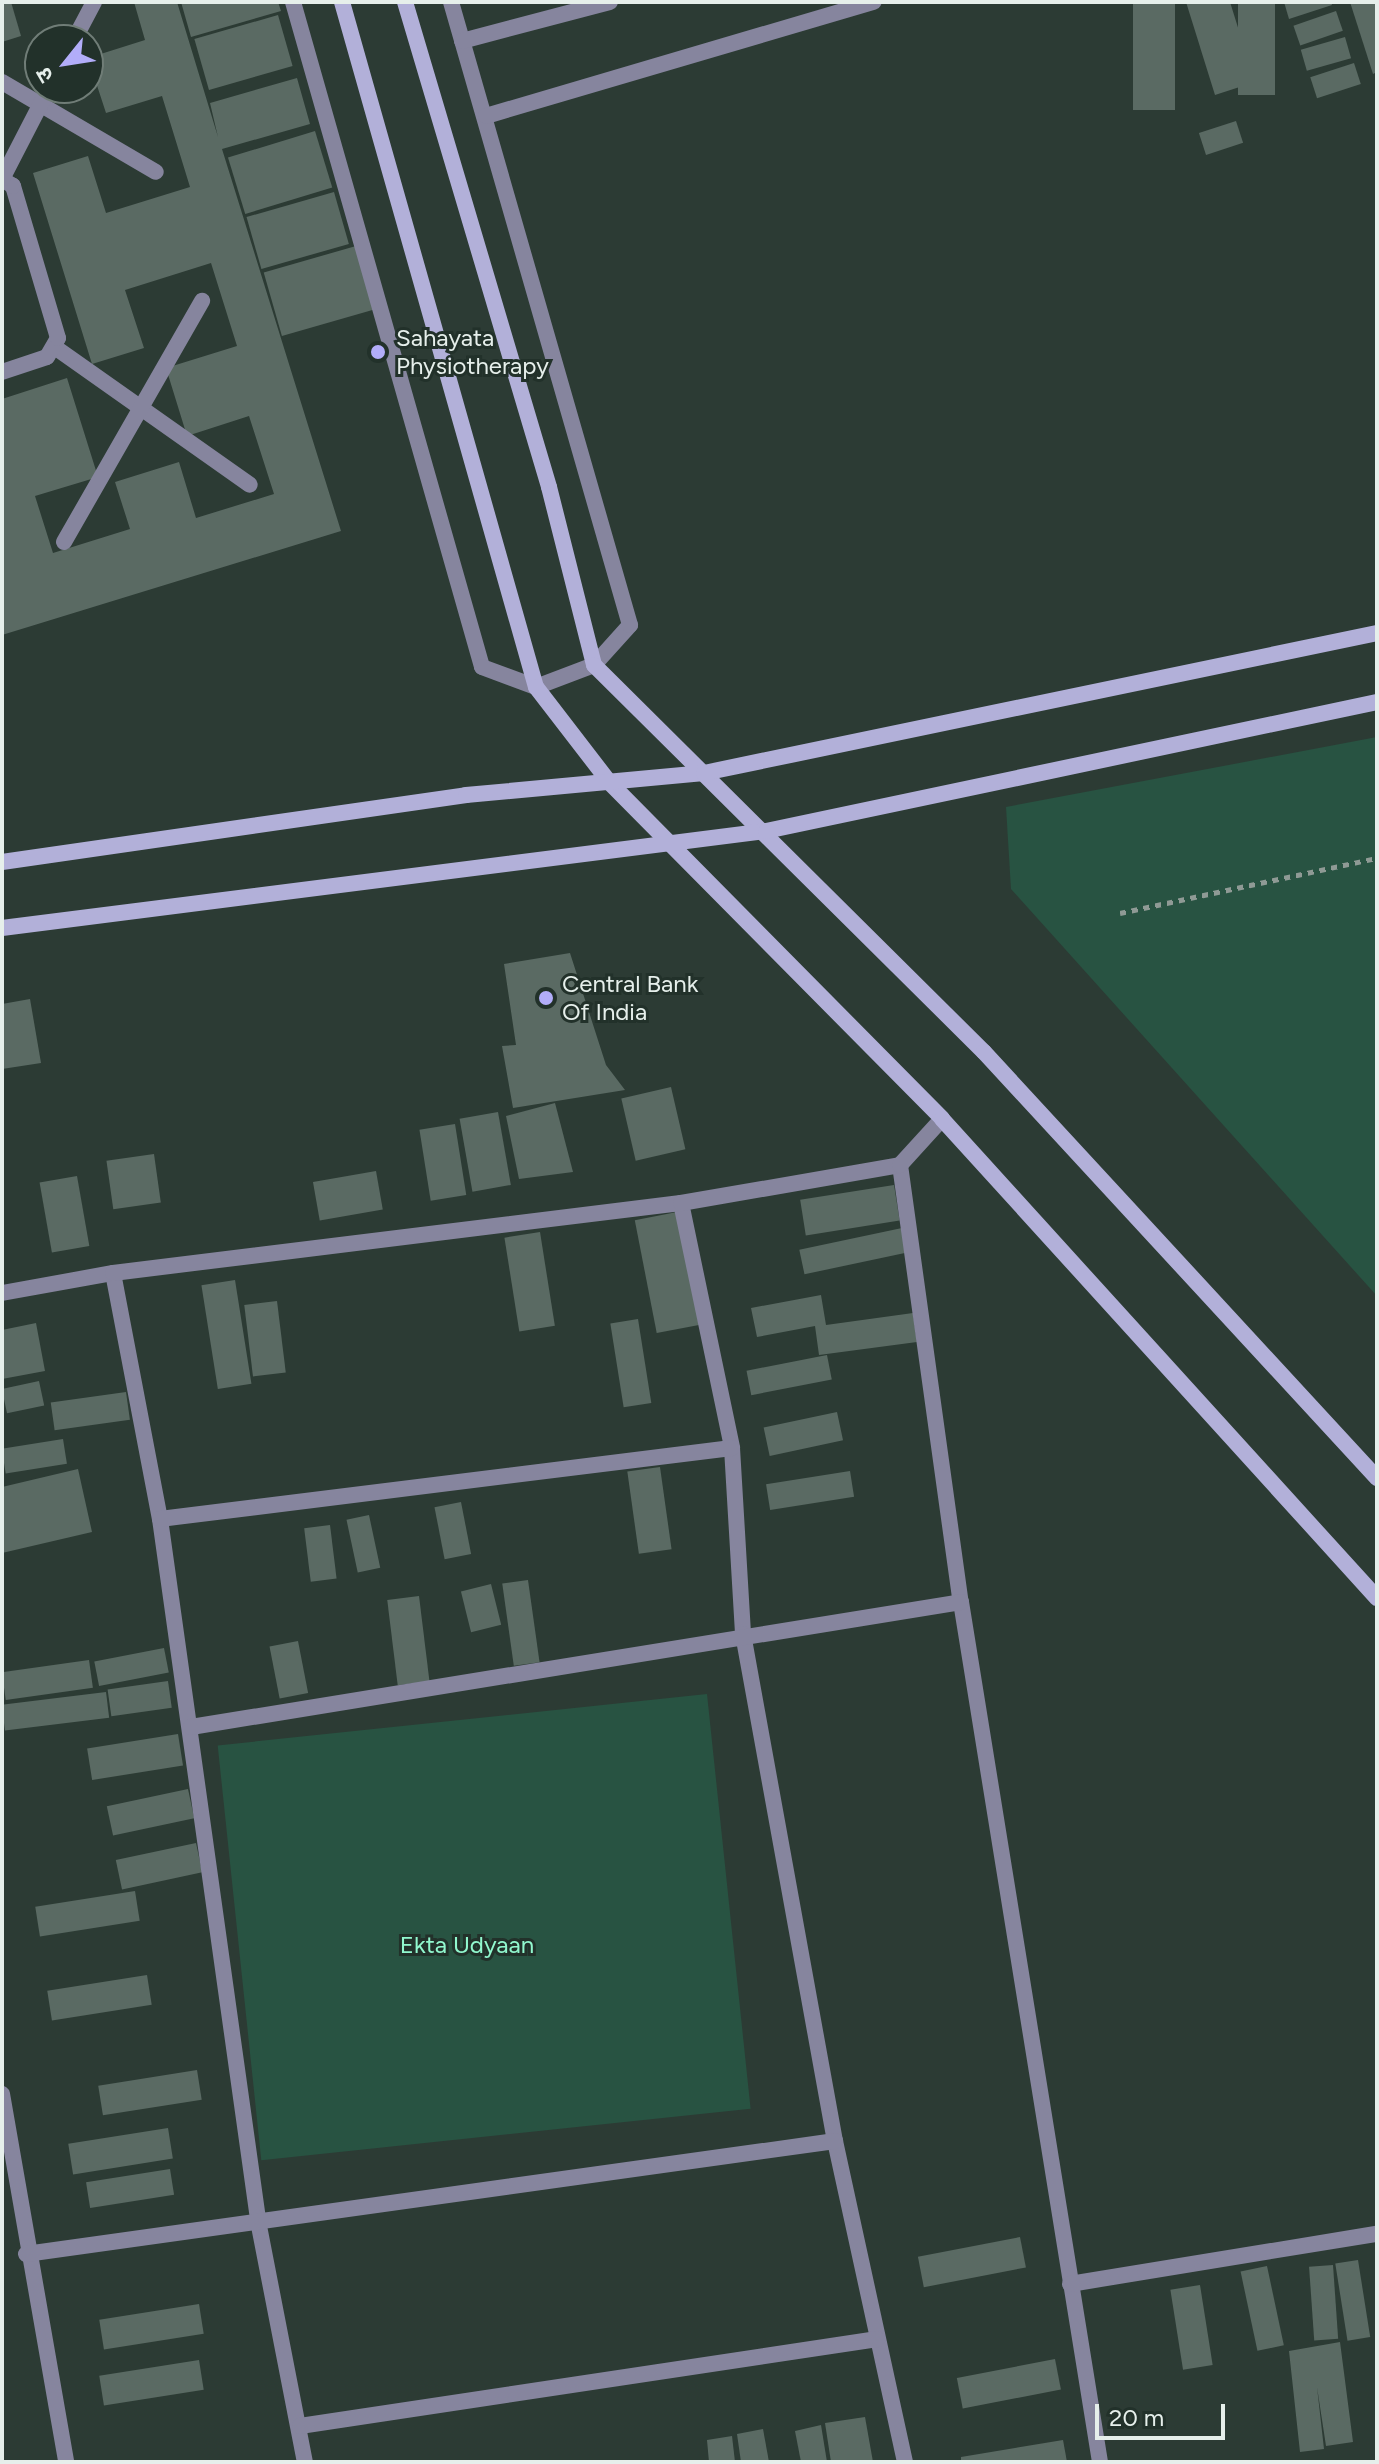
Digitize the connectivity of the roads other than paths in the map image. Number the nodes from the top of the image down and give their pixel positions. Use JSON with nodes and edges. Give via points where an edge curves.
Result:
{"nodes":[{"id":1,"x":94,"y":2,"type":"edge"},
{"id":2,"x":293,"y":2,"type":"edge"},
{"id":3,"x":342,"y":2,"type":"edge"},
{"id":4,"x":405,"y":2,"type":"edge"},
{"id":5,"x":451,"y":2,"type":"edge"},
{"id":6,"x":610,"y":2,"type":"edge"},
{"id":7,"x":874,"y":2,"type":"edge"},
{"id":8,"x":82,"y":24,"type":"edge"},
{"id":9,"x":462,"y":41,"type":"junction"},
{"id":10,"x":2,"y":82,"type":"edge"},
{"id":11,"x":41,"y":105,"type":"junction"},
{"id":12,"x":486,"y":116,"type":"junction"},
{"id":13,"x":156,"y":172,"type":"dead end"},
{"id":14,"x":202,"y":301,"type":"dead end"},
{"id":15,"x":56,"y":348,"type":"junction"},
{"id":16,"x":2,"y":372,"type":"edge"},
{"id":17,"x":141,"y":408,"type":"junction"},
{"id":18,"x":250,"y":485,"type":"dead end"},
{"id":19,"x":64,"y":542,"type":"dead end"},
{"id":20,"x":1377,"y":633,"type":"edge"},
{"id":21,"x":594,"y":665,"type":"junction"},
{"id":22,"x":536,"y":687,"type":"junction"},
{"id":23,"x":1377,"y":702,"type":"edge"},
{"id":24,"x":704,"y":773,"type":"junction"},
{"id":25,"x":610,"y":783,"type":"junction"},
{"id":26,"x":766,"y":831,"type":"junction"},
{"id":27,"x":677,"y":845,"type":"junction"},
{"id":28,"x":2,"y":862,"type":"edge"},
{"id":29,"x":2,"y":928,"type":"edge"},
{"id":30,"x":942,"y":1119,"type":"junction"},
{"id":31,"x":900,"y":1165,"type":"junction"},
{"id":32,"x":681,"y":1203,"type":"junction"},
{"id":33,"x":113,"y":1273,"type":"junction"},
{"id":34,"x":2,"y":1293,"type":"edge"},
{"id":35,"x":732,"y":1448,"type":"junction"},
{"id":36,"x":1377,"y":1478,"type":"edge"},
{"id":37,"x":160,"y":1519,"type":"junction"},
{"id":38,"x":1377,"y":1598,"type":"edge"},
{"id":39,"x":961,"y":1602,"type":"junction"},
{"id":40,"x":743,"y":1634,"type":"junction"},
{"id":41,"x":191,"y":1727,"type":"junction"},
{"id":42,"x":2,"y":2094,"type":"edge"},
{"id":43,"x":835,"y":2141,"type":"junction"},
{"id":44,"x":8,"y":2170,"type":"edge"},
{"id":45,"x":259,"y":2226,"type":"junction"},
{"id":46,"x":1377,"y":2234,"type":"edge"},
{"id":47,"x":26,"y":2254,"type":"junction"},
{"id":48,"x":1070,"y":2284,"type":"junction"},
{"id":49,"x":877,"y":2339,"type":"junction"},
{"id":50,"x":300,"y":2426,"type":"junction"},
{"id":51,"x":66,"y":2462,"type":"edge"},
{"id":52,"x":305,"y":2462,"type":"edge"},
{"id":53,"x":905,"y":2462,"type":"edge"},
{"id":54,"x":1100,"y":2462,"type":"edge"}],
"edges":[{"from":1,"to":8,"type":"street"},
{"from":2,"to":22,"type":"street","via":[[482,667]]},
{"from":3,"to":22,"type":"main road"},
{"from":4,"to":21,"type":"main road","via":[[549,487]]},
{"from":5,"to":9,"type":"street"},
{"from":6,"to":9,"type":"street"},
{"from":7,"to":12,"type":"street"},
{"from":9,"to":12,"type":"street"},
{"from":10,"to":11,"type":"street"},
{"from":11,"to":13,"type":"street"},
{"from":11,"to":15,"type":"street","via":[[2,179],[13,186],[56,330]]},
{"from":12,"to":21,"type":"street","via":[[630,625]]},
{"from":14,"to":17,"type":"street"},
{"from":15,"to":16,"type":"street"},
{"from":15,"to":17,"type":"street"},
{"from":17,"to":18,"type":"street"},
{"from":17,"to":19,"type":"street"},
{"from":20,"to":24,"type":"main road"},
{"from":21,"to":22,"type":"street"},
{"from":21,"to":24,"type":"main road"},
{"from":22,"to":25,"type":"main road"},
{"from":23,"to":26,"type":"main road"},
{"from":24,"to":25,"type":"main road"},
{"from":24,"to":26,"type":"main road"},
{"from":25,"to":27,"type":"main road"},
{"from":25,"to":28,"type":"main road","via":[[466,795]]},
{"from":26,"to":27,"type":"main road"},
{"from":26,"to":36,"type":"main road","via":[[984,1052]]},
{"from":27,"to":29,"type":"main road"},
{"from":27,"to":30,"type":"main road"},
{"from":30,"to":31,"type":"street"},
{"from":30,"to":38,"type":"main road"},
{"from":31,"to":32,"type":"street"},
{"from":31,"to":39,"type":"street"},
{"from":32,"to":33,"type":"street"},
{"from":32,"to":35,"type":"street"},
{"from":33,"to":34,"type":"street"},
{"from":33,"to":37,"type":"street"},
{"from":35,"to":37,"type":"street"},
{"from":35,"to":40,"type":"street"},
{"from":37,"to":41,"type":"street"},
{"from":39,"to":40,"type":"street"},
{"from":39,"to":48,"type":"street"},
{"from":40,"to":41,"type":"street"},
{"from":40,"to":43,"type":"street"},
{"from":41,"to":45,"type":"street"},
{"from":42,"to":44,"type":"street"},
{"from":43,"to":45,"type":"street"},
{"from":43,"to":49,"type":"street"},
{"from":44,"to":47,"type":"street"},
{"from":45,"to":47,"type":"street"},
{"from":45,"to":50,"type":"street"},
{"from":46,"to":48,"type":"street"},
{"from":47,"to":51,"type":"street"},
{"from":48,"to":54,"type":"street"},
{"from":49,"to":50,"type":"street"},
{"from":49,"to":53,"type":"street"},
{"from":50,"to":52,"type":"street"}]}
